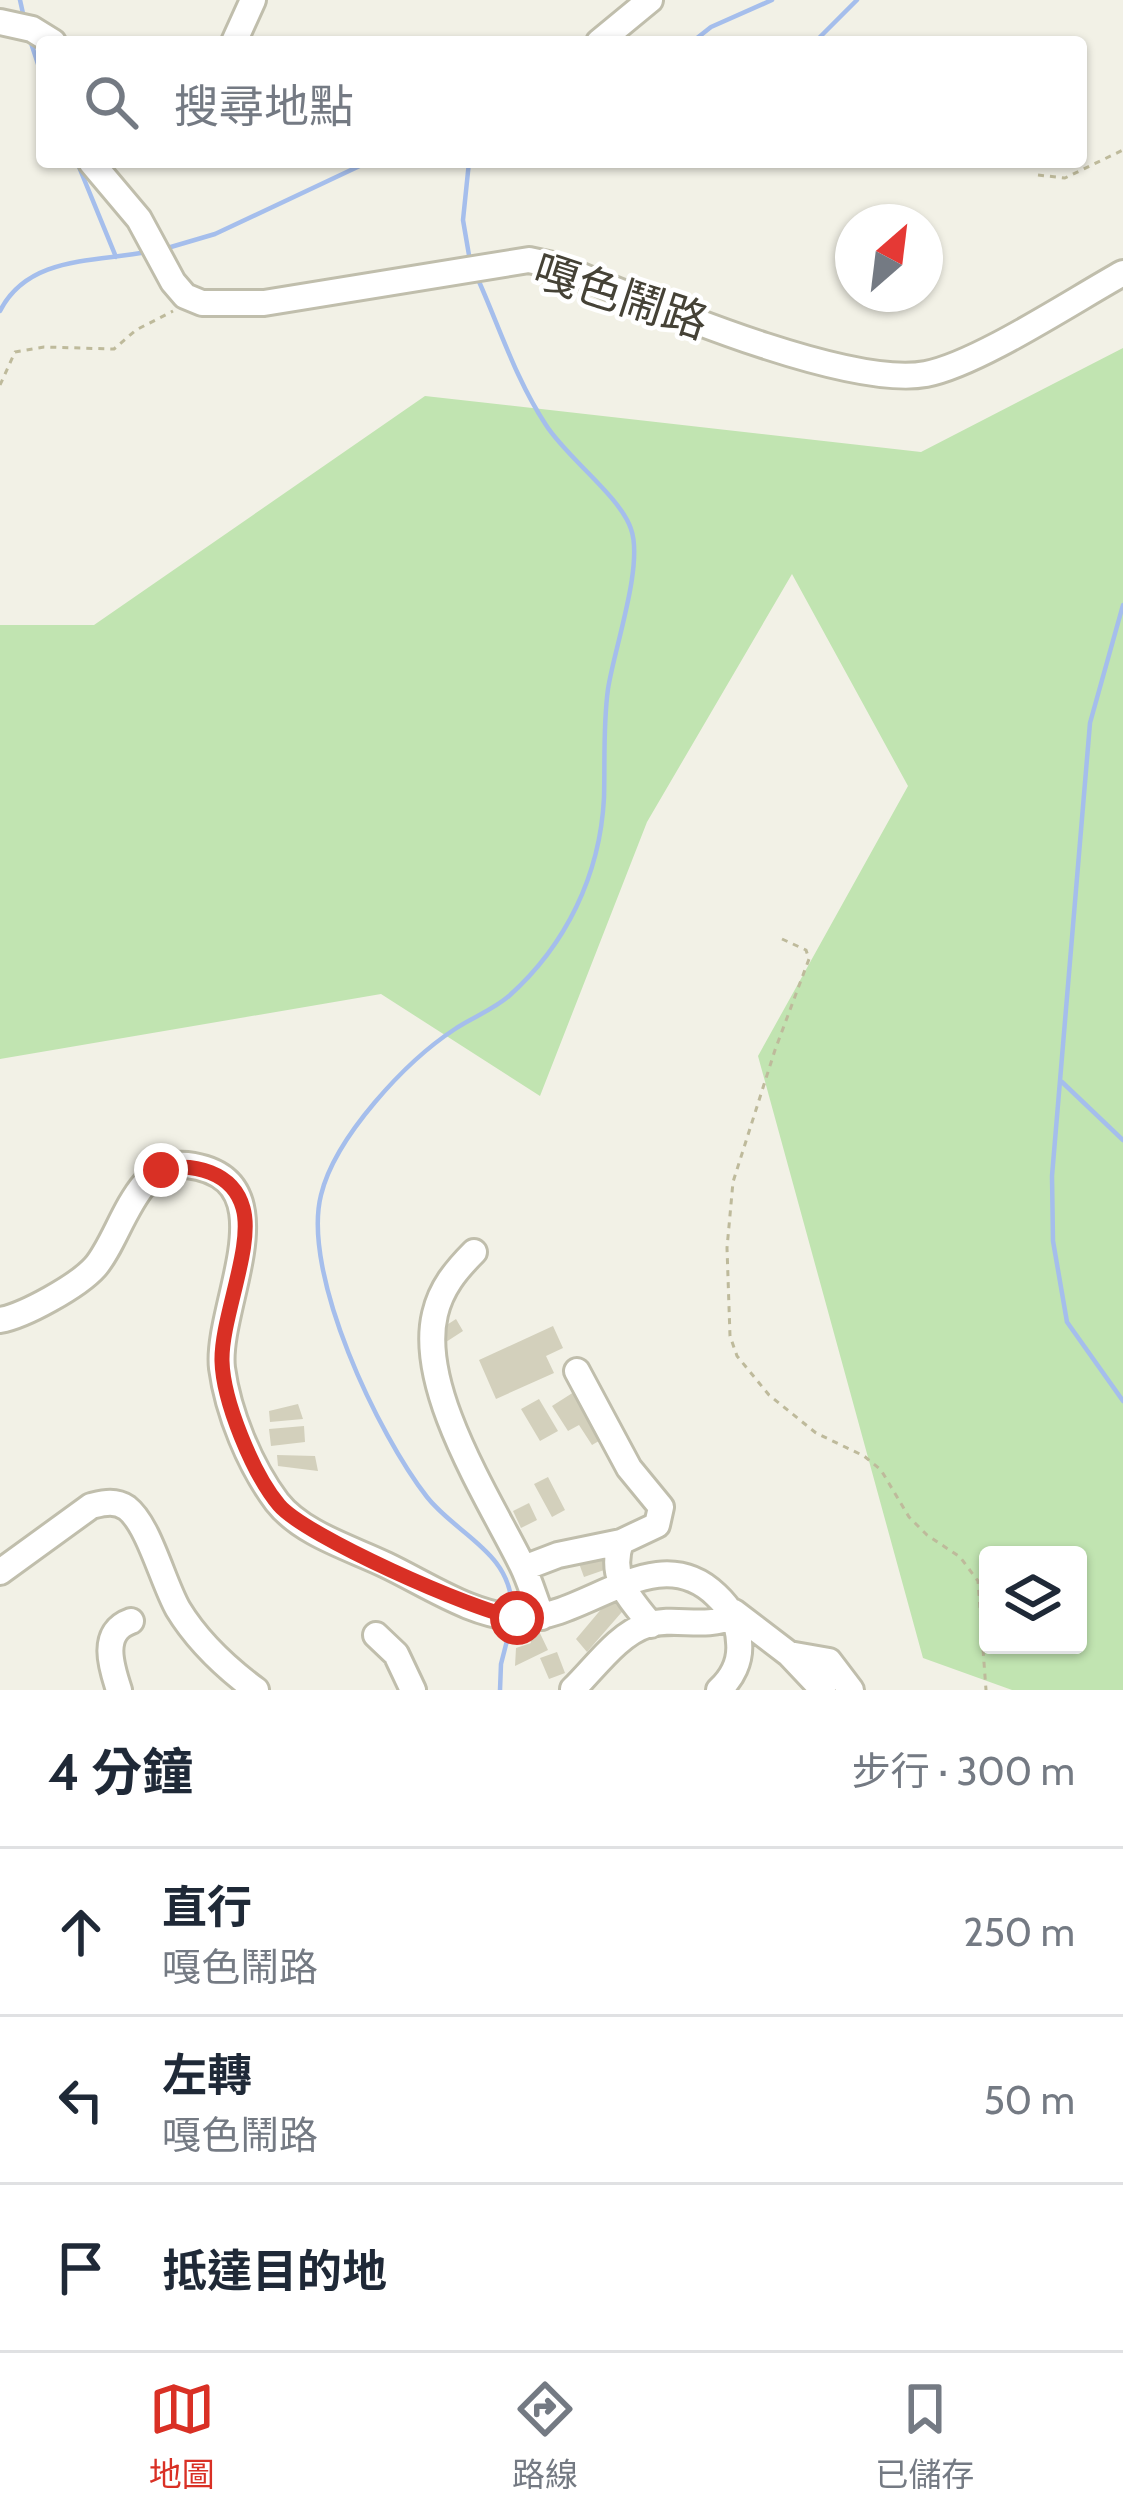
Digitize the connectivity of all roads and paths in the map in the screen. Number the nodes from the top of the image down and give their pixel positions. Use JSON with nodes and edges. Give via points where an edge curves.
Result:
{"nodes":[{"id":1,"x":253,"y":0,"type":"edge"},
{"id":2,"x":650,"y":0,"type":"edge"},
{"id":3,"x":0,"y":22,"type":"edge"},
{"id":4,"x":44,"y":36,"type":"edge"},
{"id":5,"x":237,"y":36,"type":"edge"},
{"id":6,"x":606,"y":36,"type":"edge"},
{"id":7,"x":1123,"y":149,"type":"edge"},
{"id":8,"x":1087,"y":167,"type":"edge"},
{"id":9,"x":96,"y":168,"type":"edge"},
{"id":10,"x":1085,"y":168,"type":"edge"},
{"id":11,"x":1038,"y":175,"type":"dead end"},
{"id":12,"x":1123,"y":273,"type":"edge"},
{"id":13,"x":185,"y":296,"type":"junction"},
{"id":14,"x":0,"y":385,"type":"edge"},
{"id":15,"x":782,"y":939,"type":"dead end"},
{"id":16,"x":474,"y":1252,"type":"dead end"},
{"id":17,"x":0,"y":1320,"type":"edge"},
{"id":18,"x":577,"y":1371,"type":"dead end"},
{"id":19,"x":621,"y":1542,"type":"junction"},
{"id":20,"x":524,"y":1568,"type":"junction"},
{"id":21,"x":0,"y":1572,"type":"edge"},
{"id":22,"x":620,"y":1586,"type":"junction"},
{"id":23,"x":731,"y":1612,"type":"junction"},
{"id":24,"x":542,"y":1617,"type":"junction"},
{"id":25,"x":130,"y":1621,"type":"dead end"},
{"id":26,"x":651,"y":1624,"type":"junction"},
{"id":27,"x":376,"y":1635,"type":"dead end"},
{"id":28,"x":789,"y":1654,"type":"junction"},
{"id":29,"x":230,"y":1680,"type":"edge"},
{"id":30,"x":573,"y":1689,"type":"edge"},
{"id":31,"x":119,"y":1690,"type":"edge"},
{"id":32,"x":256,"y":1690,"type":"edge"},
{"id":33,"x":413,"y":1690,"type":"edge"},
{"id":34,"x":719,"y":1690,"type":"edge"},
{"id":35,"x":823,"y":1690,"type":"edge"},
{"id":36,"x":851,"y":1690,"type":"edge"},
{"id":37,"x":986,"y":1690,"type":"edge"}],
"edges":[{"from":1,"to":5,"type":"street"},
{"from":2,"to":6,"type":"street"},
{"from":3,"to":4,"type":"street"},
{"from":7,"to":8,"type":"path"},
{"from":9,"to":13,"type":"street","via":[[139,219]]},
{"from":10,"to":11,"type":"path","via":[[1065,178]]},
{"from":12,"to":13,"type":"street","name":"嘎色鬧路","via":[[927,374],[839,366],[529,260],[264,303]]},
{"from":13,"to":14,"type":"path","via":[[114,349],[15,352]]},
{"from":15,"to":37,"type":"path","via":[[809,959],[734,1181],[730,1336],[769,1395],[880,1469],[909,1516],[972,1568]]},
{"from":16,"to":20,"type":"street","via":[[441,1297],[435,1351],[457,1437]]},
{"from":17,"to":24,"type":"street","via":[[93,1270],[161,1170],[183,1164],[212,1173],[232,1186],[244,1210],[222,1365],[244,1443],[279,1505],[334,1541],[467,1604]]},
{"from":18,"to":19,"type":"street","via":[[629,1468],[661,1507],[657,1526]]},
{"from":19,"to":20,"type":"street"},
{"from":19,"to":22,"type":"street"},
{"from":20,"to":24,"type":"street"},
{"from":21,"to":29,"type":"street","via":[[91,1506],[123,1505],[177,1607]]},
{"from":22,"to":23,"type":"street","via":[[682,1574],[706,1585]]},
{"from":22,"to":24,"type":"street"},
{"from":22,"to":26,"type":"street"},
{"from":23,"to":26,"type":"street","via":[[704,1625]]},
{"from":23,"to":28,"type":"street"},
{"from":23,"to":34,"type":"street","via":[[740,1653]]},
{"from":25,"to":31,"type":"street","via":[[112,1634]]},
{"from":26,"to":30,"type":"street"},
{"from":27,"to":33,"type":"street"},
{"from":28,"to":35,"type":"street"},
{"from":28,"to":36,"type":"street","via":[[829,1661]]},
{"from":29,"to":32,"type":"street"}]}
